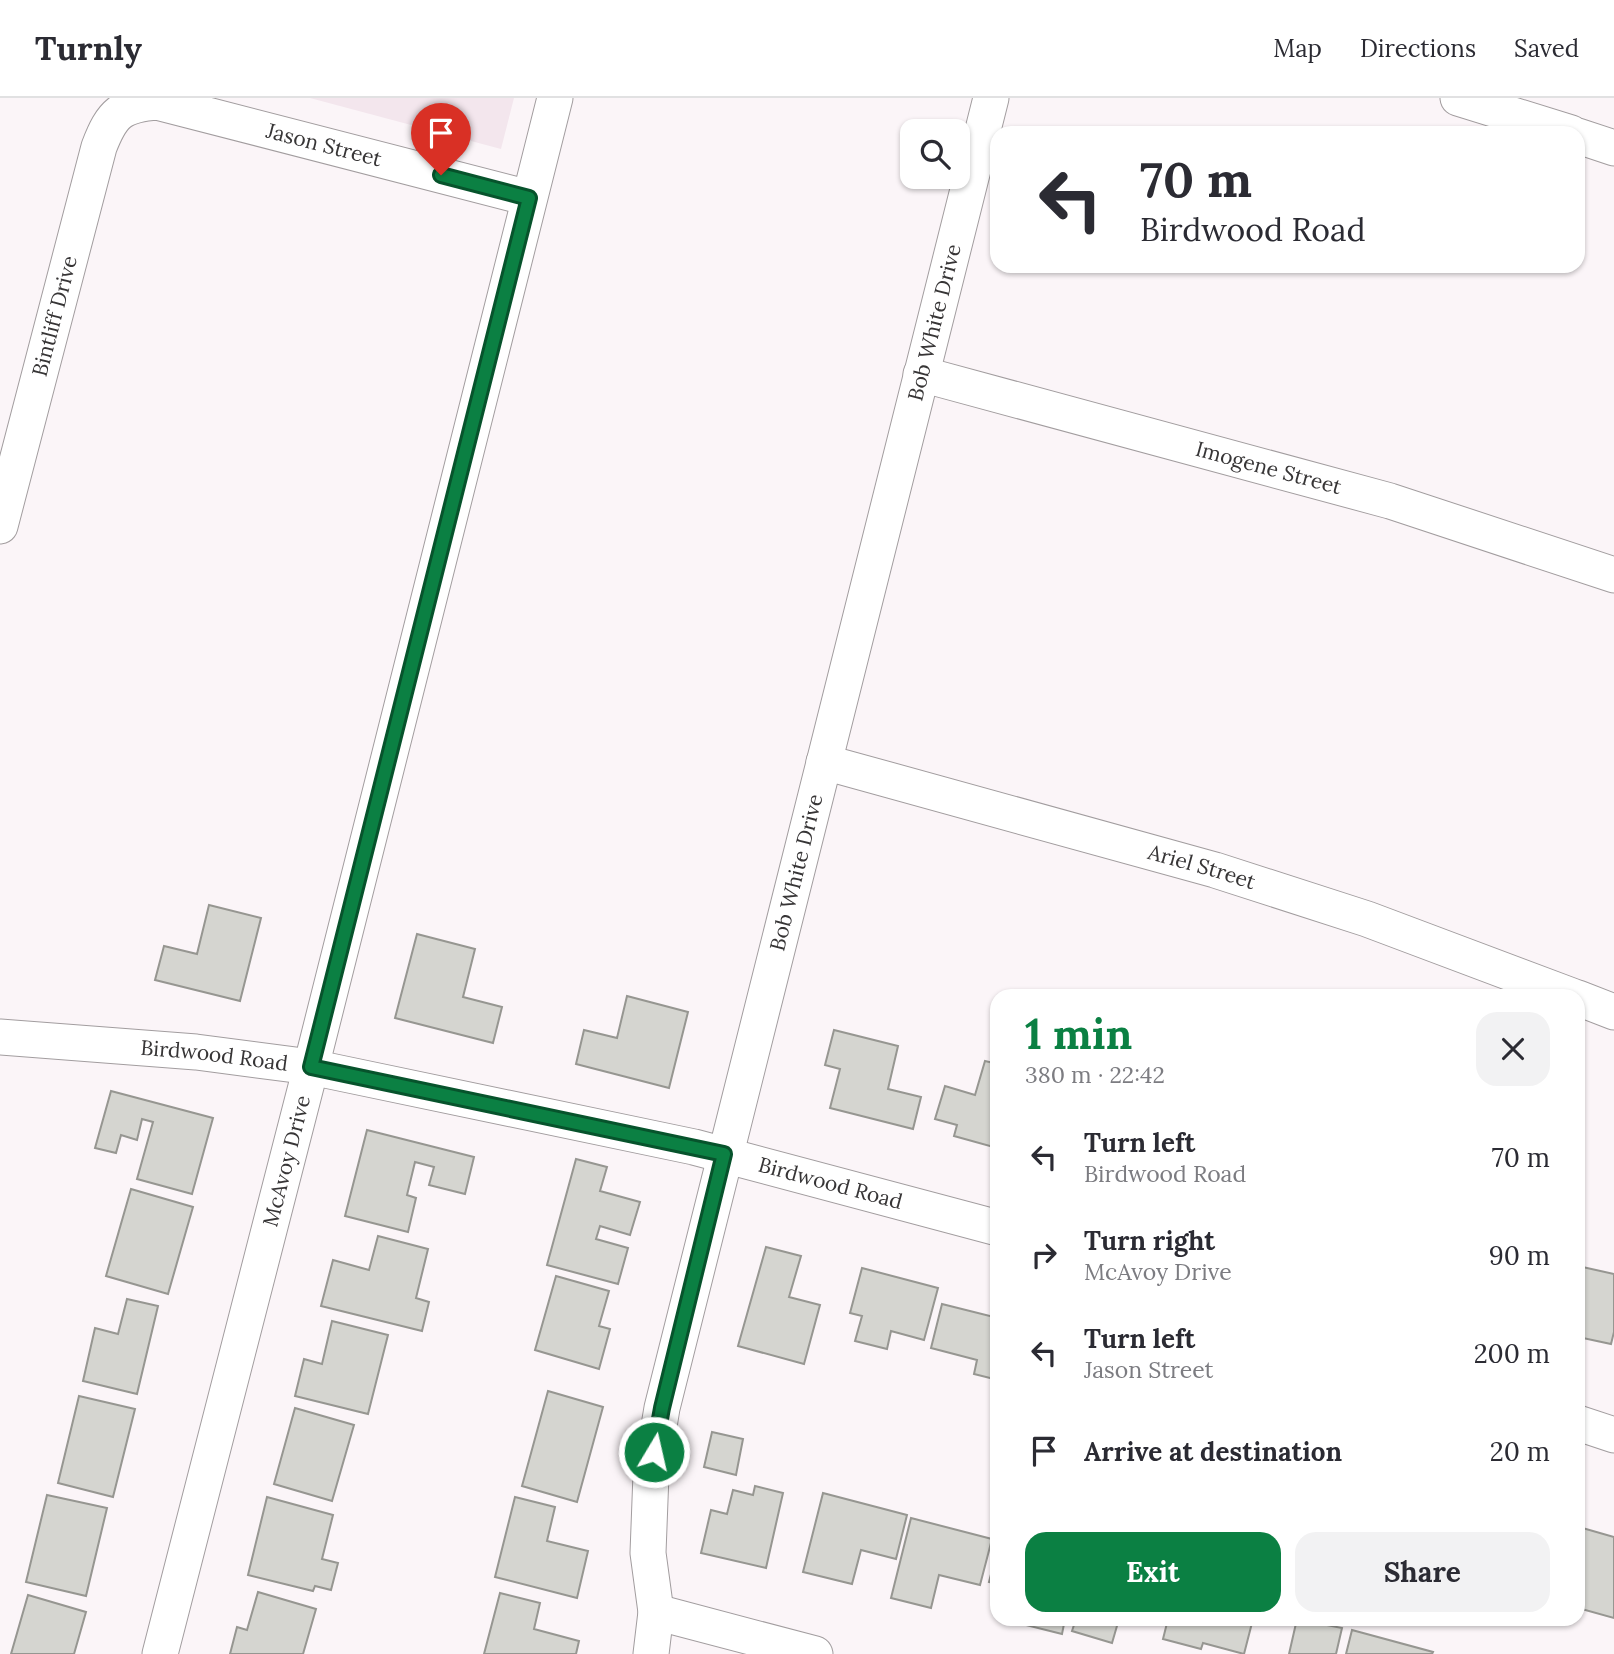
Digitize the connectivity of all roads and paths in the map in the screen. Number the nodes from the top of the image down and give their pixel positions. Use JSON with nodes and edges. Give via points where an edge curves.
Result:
{"nodes":[{"id":1,"x":555,"y":98,"type":"edge"},
{"id":2,"x":991,"y":98,"type":"edge"},
{"id":3,"x":1458,"y":98,"type":"edge"},
{"id":4,"x":119,"y":112,"type":"joint"},
{"id":5,"x":1548,"y":126,"type":"edge"},
{"id":6,"x":1585,"y":138,"type":"edge"},
{"id":7,"x":1614,"y":148,"type":"edge"},
{"id":8,"x":529,"y":198,"type":"junction"},
{"id":9,"x":921,"y":374,"type":"junction"},
{"id":10,"x":0,"y":526,"type":"edge"},
{"id":11,"x":1614,"y":575,"type":"edge"},
{"id":12,"x":824,"y":762,"type":"junction"},
{"id":13,"x":1553,"y":989,"type":"edge"},
{"id":14,"x":1585,"y":1001,"type":"edge"},
{"id":15,"x":1614,"y":1012,"type":"edge"},
{"id":16,"x":0,"y":1037,"type":"edge"},
{"id":17,"x":311,"y":1067,"type":"junction"},
{"id":18,"x":724,"y":1154,"type":"junction"},
{"id":19,"x":990,"y":1226,"type":"edge"},
{"id":20,"x":1585,"y":1425,"type":"edge"},
{"id":21,"x":1614,"y":1435,"type":"edge"},
{"id":22,"x":656,"y":1612,"type":"junction"},
{"id":23,"x":160,"y":1654,"type":"edge"},
{"id":24,"x":651,"y":1654,"type":"edge"},
{"id":25,"x":815,"y":1654,"type":"edge"}],
"edges":[{"from":1,"to":8,"type":"street","name":"McAvoy Drive"},
{"from":2,"to":9,"type":"street","name":"Bob White Drive"},
{"from":3,"to":5,"type":"street"},
{"from":4,"to":8,"type":"street","name":"Jason Street","via":[[135,104],[157,102]]},
{"from":4,"to":10,"type":"street","name":"Bintliff Drive","via":[[99,147]]},
{"from":6,"to":7,"type":"street"},
{"from":8,"to":17,"type":"street","name":"McAvoy Drive"},
{"from":9,"to":11,"type":"street","name":"Imogene Street","via":[[1390,501]]},
{"from":9,"to":12,"type":"street","name":"Bob White Drive"},
{"from":12,"to":13,"type":"street","name":"Ariel Street","via":[[1215,870],[1367,919]]},
{"from":12,"to":18,"type":"street","name":"Bob White Drive"},
{"from":14,"to":15,"type":"street"},
{"from":16,"to":17,"type":"street","name":"Birdwood Road","via":[[196,1052]]},
{"from":17,"to":18,"type":"street","name":"Birdwood Road"},
{"from":17,"to":23,"type":"street","name":"McAvoy Drive"},
{"from":18,"to":19,"type":"street","name":"Birdwood Road"},
{"from":18,"to":22,"type":"street","name":"Bob White Drive","via":[[662,1408],[651,1474],[648,1553]]},
{"from":20,"to":21,"type":"street"},
{"from":22,"to":24,"type":"street","name":"Bob White Drive"},
{"from":22,"to":25,"type":"street"}]}
